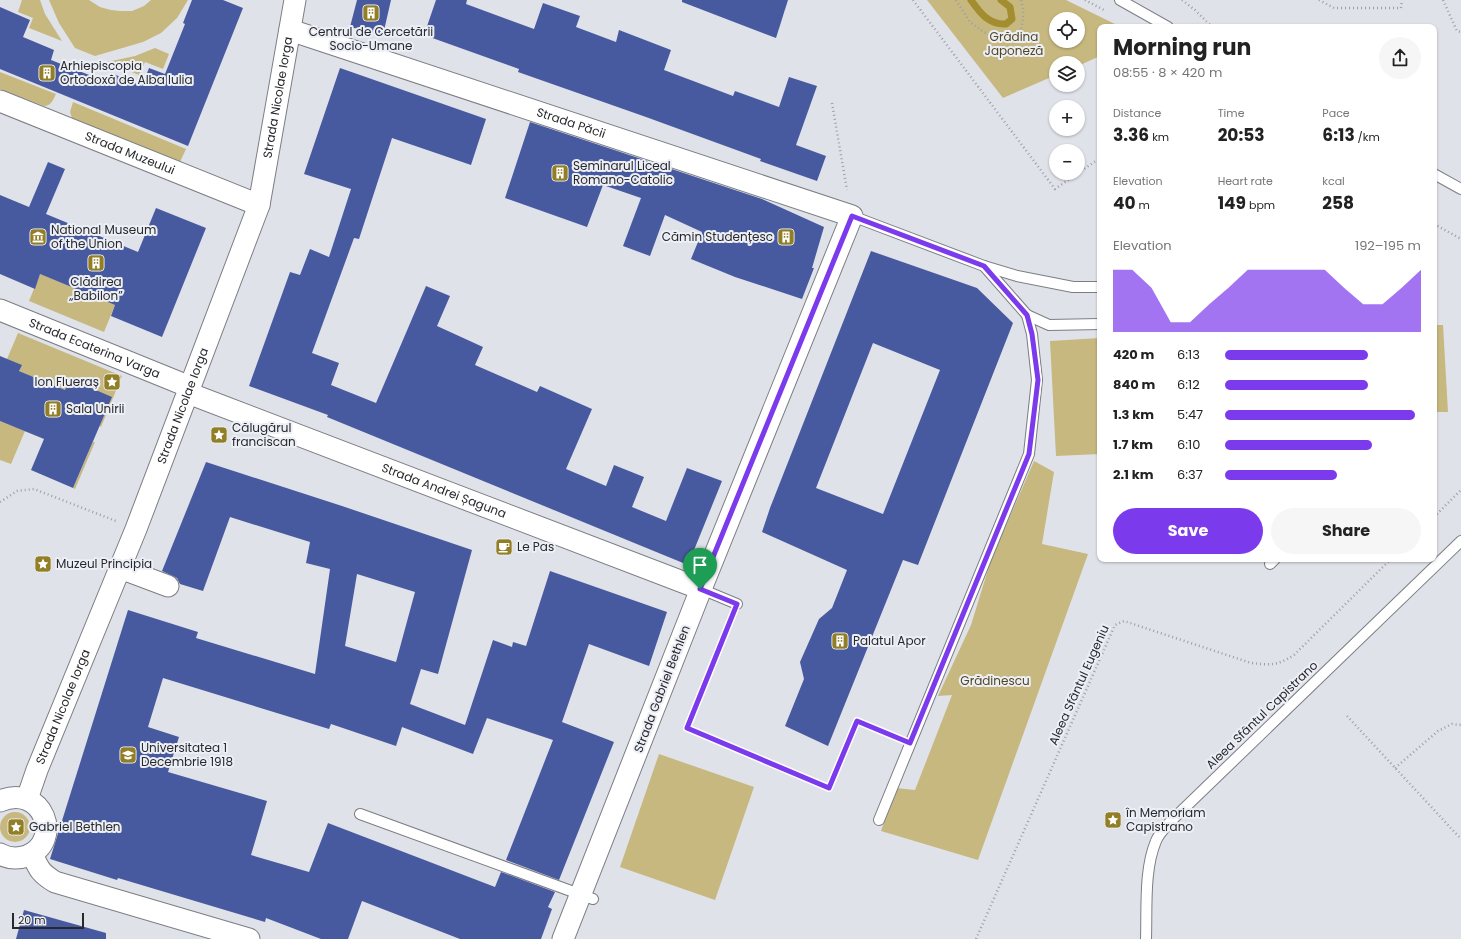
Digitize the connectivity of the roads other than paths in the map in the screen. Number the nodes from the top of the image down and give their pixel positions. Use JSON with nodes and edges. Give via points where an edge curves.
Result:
{"nodes":[{"id":1,"x":295,"y":0,"type":"edge"},
{"id":2,"x":1120,"y":0,"type":"edge"},
{"id":3,"x":1163,"y":24,"type":"edge"},
{"id":4,"x":290,"y":30,"type":"junction"},
{"id":5,"x":0,"y":101,"type":"edge"},
{"id":6,"x":1437,"y":176,"type":"edge"},
{"id":7,"x":1461,"y":189,"type":"edge"},
{"id":8,"x":259,"y":205,"type":"junction"},
{"id":9,"x":852,"y":216,"type":"junction"},
{"id":10,"x":984,"y":266,"type":"junction"},
{"id":11,"x":1097,"y":287,"type":"edge"},
{"id":12,"x":0,"y":310,"type":"edge"},
{"id":13,"x":1027,"y":315,"type":"junction"},
{"id":14,"x":1097,"y":324,"type":"edge"},
{"id":15,"x":189,"y":390,"type":"junction"},
{"id":16,"x":1461,"y":541,"type":"edge"},
{"id":17,"x":120,"y":568,"type":"junction"},
{"id":18,"x":168,"y":586,"type":"dead end"},
{"id":19,"x":700,"y":589,"type":"junction"},
{"id":20,"x":737,"y":604,"type":"road end"},
{"id":21,"x":27,"y":799,"type":"junction"},
{"id":22,"x":0,"y":801,"type":"edge"},
{"id":23,"x":360,"y":814,"type":"dead end"},
{"id":24,"x":879,"y":820,"type":"dead end"},
{"id":25,"x":32,"y":854,"type":"junction"},
{"id":26,"x":0,"y":856,"type":"edge"},
{"id":27,"x":588,"y":896,"type":"junction"},
{"id":28,"x":249,"y":939,"type":"edge"},
{"id":29,"x":563,"y":939,"type":"edge"},
{"id":30,"x":1146,"y":939,"type":"edge"}],
"edges":[{"from":1,"to":4,"type":"street","name":"Strada Nicolae Iorga"},
{"from":2,"to":3,"type":"lane"},
{"from":4,"to":8,"type":"street","name":"Strada Nicolae Iorga"},
{"from":4,"to":9,"type":"street","name":"Strada Păcii"},
{"from":5,"to":8,"type":"street","name":"Strada Muzeului"},
{"from":6,"to":7,"type":"lane"},
{"from":8,"to":15,"type":"street","name":"Strada Nicolae Iorga"},
{"from":9,"to":10,"type":"lane"},
{"from":9,"to":19,"type":"street","name":"Strada Gabriel Bethlen"},
{"from":10,"to":11,"type":"lane","via":[[1042,282],[1073,287]]},
{"from":10,"to":13,"type":"lane"},
{"from":12,"to":15,"type":"street","name":"Strada Ecaterina Varga"},
{"from":13,"to":14,"type":"lane","via":[[1049,325]]},
{"from":13,"to":24,"type":"lane","via":[[1038,380],[1029,454]]},
{"from":15,"to":17,"type":"street","name":"Strada Nicolae Iorga"},
{"from":15,"to":19,"type":"street","name":"Strada Andrei Șaguna"},
{"from":16,"to":30,"type":"lane","name":"Aleea Sfântul Capistrano","via":[[1171,821],[1157,839],[1152,854],[1148,875]]},
{"from":17,"to":18,"type":"street"},
{"from":17,"to":21,"type":"street","name":"Strada Nicolae Iorga"},
{"from":19,"to":20,"type":"lane"},
{"from":19,"to":27,"type":"street","name":"Strada Gabriel Bethlen"},
{"from":21,"to":22,"type":"street","via":[[18,797]]},
{"from":21,"to":25,"type":"street","via":[[42,811],[46,830],[44,839]]},
{"from":23,"to":27,"type":"lane"},
{"from":25,"to":26,"type":"street","via":[[22,858]]},
{"from":25,"to":28,"type":"street","via":[[43,875],[55,882]]},
{"from":27,"to":29,"type":"street","name":"Strada Gabriel Bethlen"}]}
